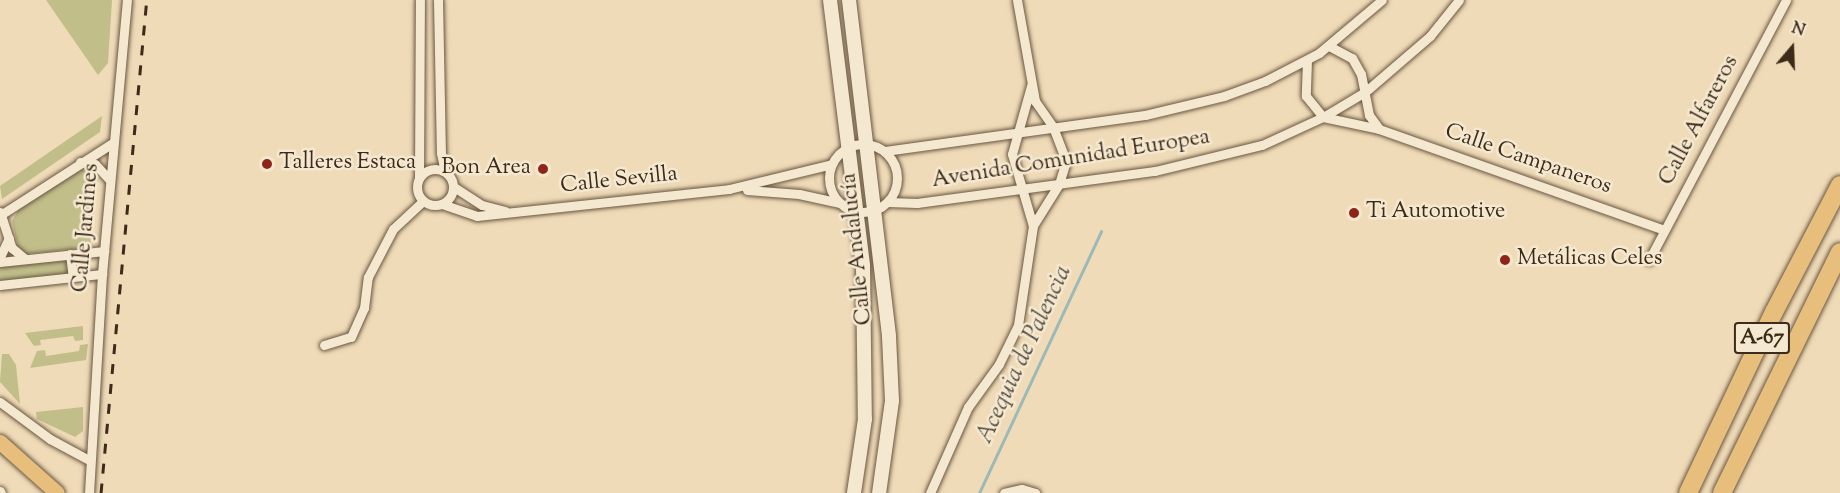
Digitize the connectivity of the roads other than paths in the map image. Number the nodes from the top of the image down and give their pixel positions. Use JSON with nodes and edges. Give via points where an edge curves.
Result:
{"nodes":[{"id":1,"x":127,"y":0,"type":"edge"},
{"id":2,"x":420,"y":0,"type":"edge"},
{"id":3,"x":438,"y":0,"type":"edge"},
{"id":4,"x":831,"y":0,"type":"edge"},
{"id":5,"x":849,"y":0,"type":"edge"},
{"id":6,"x":1017,"y":0,"type":"edge"},
{"id":7,"x":1382,"y":0,"type":"edge"},
{"id":8,"x":1460,"y":0,"type":"edge"},
{"id":9,"x":1786,"y":0,"type":"edge"},
{"id":10,"x":1329,"y":46,"type":"junction"},
{"id":11,"x":1307,"y":60,"type":"junction"},
{"id":12,"x":1031,"y":86,"type":"junction"},
{"id":13,"x":1365,"y":92,"type":"junction"},
{"id":14,"x":1323,"y":117,"type":"junction"},
{"id":15,"x":1053,"y":127,"type":"junction"},
{"id":16,"x":1379,"y":129,"type":"junction"},
{"id":17,"x":1018,"y":131,"type":"junction"},
{"id":18,"x":114,"y":142,"type":"junction"},
{"id":19,"x":868,"y":144,"type":"junction"},
{"id":20,"x":848,"y":148,"type":"junction"},
{"id":21,"x":885,"y":151,"type":"junction"},
{"id":22,"x":81,"y":162,"type":"junction"},
{"id":23,"x":832,"y":164,"type":"junction"},
{"id":24,"x":445,"y":172,"type":"junction"},
{"id":25,"x":419,"y":178,"type":"junction"},
{"id":26,"x":110,"y":180,"type":"junction"},
{"id":27,"x":1059,"y":184,"type":"junction"},
{"id":28,"x":1840,"y":185,"type":"edge"},
{"id":29,"x":454,"y":187,"type":"junction"},
{"id":30,"x":729,"y":189,"type":"junction"},
{"id":31,"x":1023,"y":189,"type":"junction"},
{"id":32,"x":423,"y":201,"type":"junction"},
{"id":33,"x":888,"y":202,"type":"junction"},
{"id":34,"x":840,"y":203,"type":"junction"},
{"id":35,"x":442,"y":204,"type":"junction"},
{"id":36,"x":876,"y":210,"type":"junction"},
{"id":37,"x":856,"y":212,"type":"junction"},
{"id":38,"x":1,"y":213,"type":"edge"},
{"id":39,"x":513,"y":213,"type":"junction"},
{"id":40,"x":1033,"y":226,"type":"junction"},
{"id":41,"x":1664,"y":230,"type":"junction"},
{"id":42,"x":9,"y":237,"type":"junction"},
{"id":43,"x":104,"y":251,"type":"junction"},
{"id":44,"x":1840,"y":252,"type":"edge"},
{"id":45,"x":70,"y":254,"type":"junction"},
{"id":46,"x":0,"y":257,"type":"edge"},
{"id":47,"x":26,"y":259,"type":"junction"},
{"id":48,"x":1649,"y":261,"type":"dead end"},
{"id":49,"x":0,"y":262,"type":"edge"},
{"id":50,"x":102,"y":274,"type":"junction"},
{"id":51,"x":73,"y":277,"type":"junction"},
{"id":52,"x":0,"y":285,"type":"edge"},
{"id":53,"x":324,"y":345,"type":"dead end"},
{"id":54,"x":0,"y":402,"type":"edge"},
{"id":55,"x":0,"y":442,"type":"edge"},
{"id":56,"x":89,"y":460,"type":"junction"},
{"id":57,"x":57,"y":493,"type":"edge"},
{"id":58,"x":88,"y":493,"type":"edge"},
{"id":59,"x":854,"y":493,"type":"edge"},
{"id":60,"x":879,"y":493,"type":"edge"},
{"id":61,"x":930,"y":493,"type":"edge"},
{"id":62,"x":1004,"y":493,"type":"edge"},
{"id":63,"x":1035,"y":493,"type":"edge"},
{"id":64,"x":1688,"y":493,"type":"edge"},
{"id":65,"x":1722,"y":493,"type":"edge"}],
"edges":[{"from":1,"to":18,"type":"street","name":"Calle Jardines"},
{"from":2,"to":25,"type":"street"},
{"from":3,"to":24,"type":"street","via":[[441,153]]},
{"from":4,"to":20,"type":"main road","name":"Calle Andalucía"},
{"from":5,"to":19,"type":"main road","name":"Calle Andalucía"},
{"from":6,"to":12,"type":"street"},
{"from":7,"to":10,"type":"street","name":"Avenida Comunidad Europea"},
{"from":8,"to":13,"type":"street","name":"Avenida Comunidad Europea","via":[[1430,36]]},
{"from":9,"to":41,"type":"street","name":"Calle Alfareros"},
{"from":10,"to":11,"type":"street","name":"Avenida Comunidad Europea"},
{"from":10,"to":13,"type":"street","via":[[1352,58]]},
{"from":11,"to":14,"type":"street","via":[[1306,96]]},
{"from":11,"to":15,"type":"street","name":"Avenida Comunidad Europea","via":[[1266,81],[1187,107]]},
{"from":12,"to":15,"type":"street","via":[[1041,113]]},
{"from":12,"to":17,"type":"street"},
{"from":13,"to":14,"type":"street","name":"Avenida Comunidad Europea"},
{"from":13,"to":16,"type":"street","via":[[1369,115]]},
{"from":14,"to":16,"type":"street","name":"Calle Campaneros"},
{"from":14,"to":27,"type":"street","name":"Avenida Comunidad Europea","via":[[1262,145],[1221,157]]},
{"from":15,"to":17,"type":"street","name":"Avenida Comunidad Europea"},
{"from":15,"to":27,"type":"street","via":[[1066,161]]},
{"from":16,"to":41,"type":"street","name":"Calle Campaneros"},
{"from":17,"to":21,"type":"street","name":"Avenida Comunidad Europea"},
{"from":17,"to":31,"type":"street","via":[[1013,166]]},
{"from":18,"to":22,"type":"street"},
{"from":18,"to":26,"type":"street","name":"Calle Jardines"},
{"from":19,"to":20,"type":"street"},
{"from":19,"to":21,"type":"street"},
{"from":19,"to":36,"type":"main road","name":"Calle Andalucía"},
{"from":20,"to":23,"type":"street"},
{"from":20,"to":37,"type":"main road","name":"Calle Andalucía"},
{"from":21,"to":33,"type":"street","via":[[897,173],[896,189]]},
{"from":22,"to":26,"type":"street","via":[[96,164]]},
{"from":22,"to":38,"type":"street"},
{"from":23,"to":30,"type":"street","name":"Calle Sevilla"},
{"from":23,"to":34,"type":"street","via":[[830,187]]},
{"from":24,"to":25,"type":"street","via":[[434,169]]},
{"from":24,"to":29,"type":"street"},
{"from":25,"to":32,"type":"street","via":[[417,190]]},
{"from":26,"to":43,"type":"street","name":"Calle Jardines"},
{"from":27,"to":31,"type":"street","name":"Avenida Comunidad Europea"},
{"from":27,"to":40,"type":"street","via":[[1042,204]]},
{"from":28,"to":64,"type":"highway","number":"A-67"},
{"from":29,"to":35,"type":"street"},
{"from":29,"to":39,"type":"street","name":"Calle Sevilla","via":[[482,205]]},
{"from":30,"to":34,"type":"street","name":"Calle Sevilla","via":[[799,194]]},
{"from":30,"to":39,"type":"street","name":"Calle Sevilla"},
{"from":31,"to":33,"type":"street","name":"Avenida Comunidad Europea","via":[[917,203]]},
{"from":31,"to":40,"type":"street"},
{"from":32,"to":35,"type":"street"},
{"from":32,"to":53,"type":"street","via":[[393,229],[368,277],[364,308],[351,337]]},
{"from":33,"to":36,"type":"street"},
{"from":34,"to":37,"type":"street","name":"Calle Sevilla"},
{"from":35,"to":39,"type":"street","name":"Calle Sevilla","via":[[477,216]]},
{"from":36,"to":37,"type":"street"},
{"from":36,"to":60,"type":"main road","name":"Calle Andalucía","via":[[892,401]]},
{"from":37,"to":59,"type":"main road","name":"Calle Andalucía","via":[[866,352],[865,419]]},
{"from":38,"to":42,"type":"street"},
{"from":40,"to":61,"type":"street","via":[[1012,343],[969,407]]},
{"from":41,"to":48,"type":"street","name":"Calle Alfareros"},
{"from":42,"to":46,"type":"street"},
{"from":42,"to":47,"type":"street","via":[[17,256]]},
{"from":43,"to":45,"type":"street"},
{"from":43,"to":50,"type":"street","name":"Calle Jardines"},
{"from":44,"to":65,"type":"highway","number":"A-67"},
{"from":45,"to":47,"type":"street"},
{"from":45,"to":51,"type":"street"},
{"from":47,"to":49,"type":"street"},
{"from":50,"to":51,"type":"street"},
{"from":50,"to":56,"type":"street","name":"Calle Jardines"},
{"from":51,"to":52,"type":"street"},
{"from":54,"to":56,"type":"street","via":[[50,439]]},
{"from":55,"to":57,"type":"main road"},
{"from":56,"to":58,"type":"street","name":"Calle Jardines"},
{"from":62,"to":63,"type":"street","via":[[1022,489]]}]}
